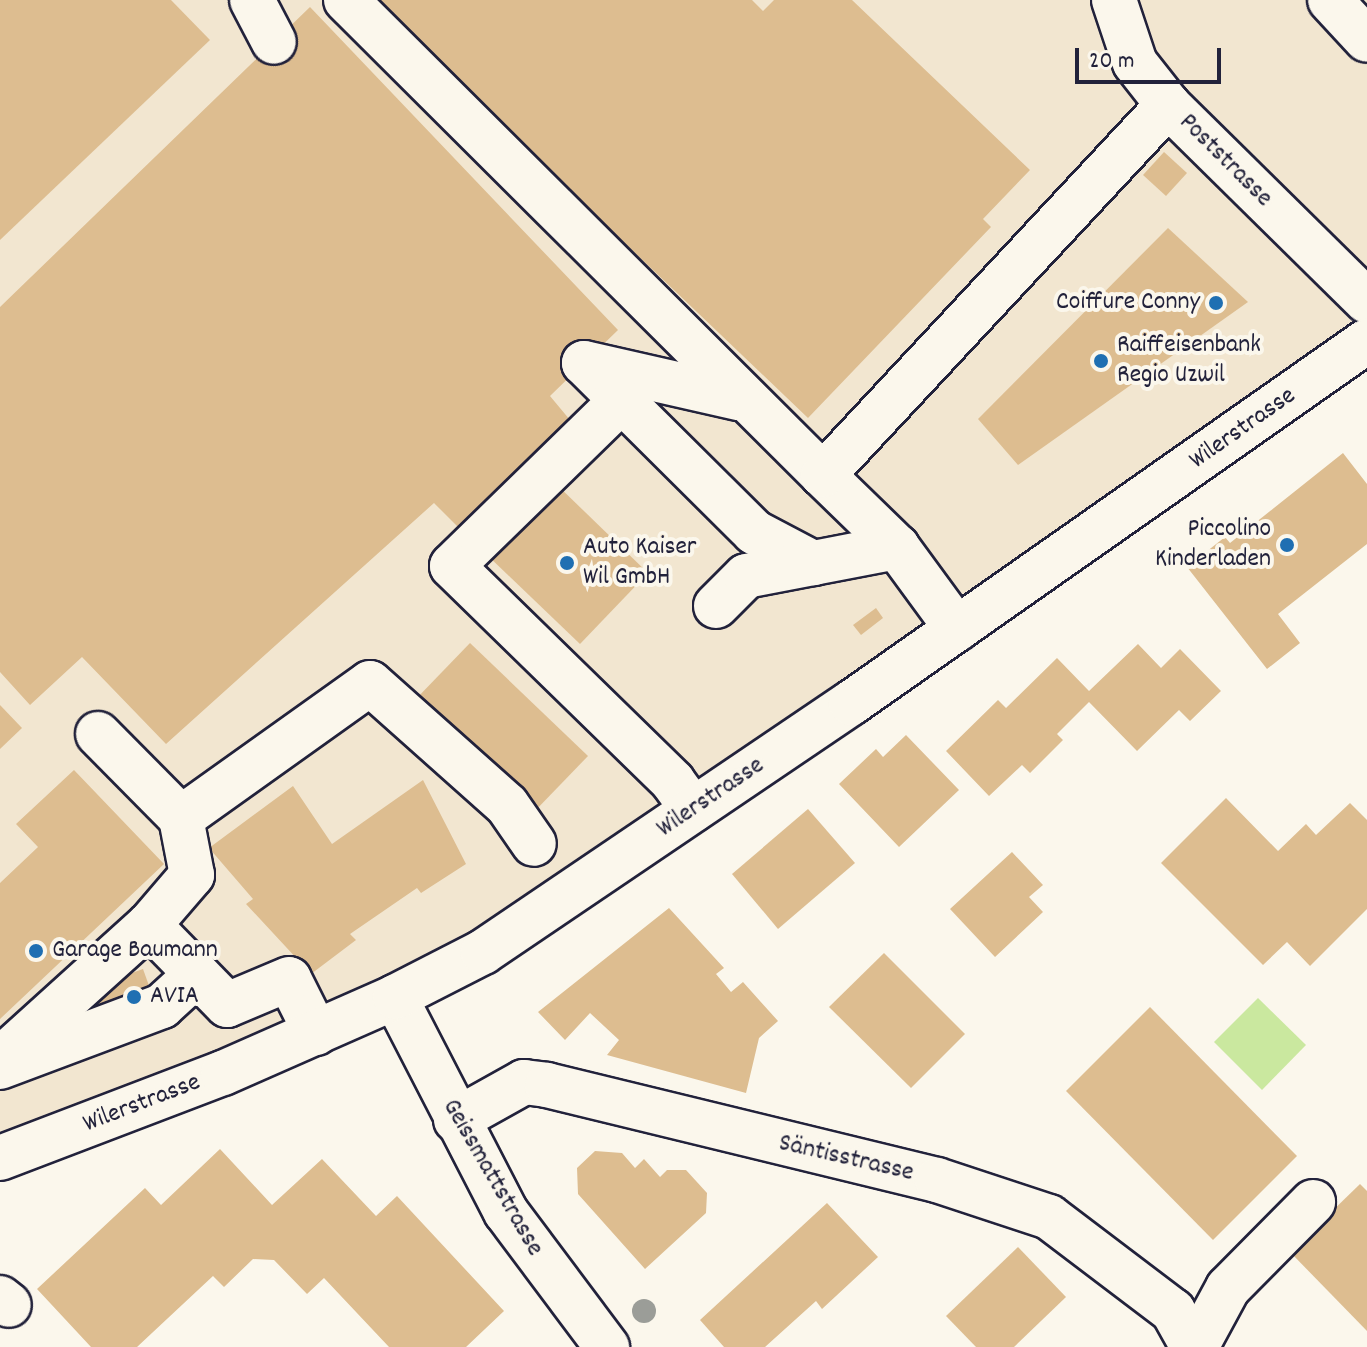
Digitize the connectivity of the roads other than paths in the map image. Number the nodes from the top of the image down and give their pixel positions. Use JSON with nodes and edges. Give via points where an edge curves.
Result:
{"nodes":[{"id":1,"x":252,"y":0,"type":"edge"},
{"id":2,"x":346,"y":0,"type":"edge"},
{"id":3,"x":1114,"y":0,"type":"edge"},
{"id":4,"x":1330,"y":0,"type":"edge"},
{"id":5,"x":1367,"y":40,"type":"edge"},
{"id":6,"x":274,"y":42,"type":"dead end"},
{"id":7,"x":1168,"y":105,"type":"junction"},
{"id":8,"x":1367,"y":301,"type":"edge"},
{"id":9,"x":1367,"y":341,"type":"edge"},
{"id":10,"x":743,"y":399,"type":"junction"},
{"id":11,"x":621,"y":401,"type":"junction"},
{"id":12,"x":823,"y":475,"type":"junction"},
{"id":13,"x":897,"y":547,"type":"junction"},
{"id":14,"x":813,"y":563,"type":"junction"},
{"id":15,"x":716,"y":606,"type":"dead end"},
{"id":16,"x":957,"y":629,"type":"junction"},
{"id":17,"x":98,"y":734,"type":"dead end"},
{"id":18,"x":423,"y":765,"type":"dead end"},
{"id":19,"x":693,"y":810,"type":"junction"},
{"id":20,"x":181,"y":818,"type":"junction"},
{"id":21,"x":534,"y":844,"type":"junction"},
{"id":22,"x":569,"y":896,"type":"junction"},
{"id":23,"x":149,"y":925,"type":"junction"},
{"id":24,"x":197,"y":974,"type":"junction"},
{"id":25,"x":395,"y":997,"type":"junction"},
{"id":26,"x":316,"y":1033,"type":"junction"},
{"id":27,"x":0,"y":1059,"type":"edge"},
{"id":28,"x":0,"y":1067,"type":"edge"},
{"id":29,"x":456,"y":1120,"type":"junction"},
{"id":30,"x":0,"y":1158,"type":"edge"},
{"id":31,"x":1313,"y":1202,"type":"dead end"},
{"id":32,"x":607,"y":1347,"type":"edge"},
{"id":33,"x":1194,"y":1347,"type":"edge"}],
"edges":[{"from":1,"to":6,"type":"street"},
{"from":2,"to":10,"type":"street"},
{"from":3,"to":7,"type":"street","name":"Poststrasse","via":[[1135,63]]},
{"from":4,"to":5,"type":"street"},
{"from":7,"to":8,"type":"street","name":"Poststrasse"},
{"from":7,"to":12,"type":"street"},
{"from":9,"to":16,"type":"street","name":"Wilerstrasse"},
{"from":10,"to":11,"type":"street","via":[[584,363]]},
{"from":10,"to":12,"type":"street"},
{"from":11,"to":14,"type":"street","via":[[754,532]]},
{"from":11,"to":19,"type":"street","via":[[452,566],[615,712]]},
{"from":12,"to":13,"type":"street"},
{"from":13,"to":14,"type":"street"},
{"from":13,"to":16,"type":"street"},
{"from":14,"to":15,"type":"street","via":[[746,576]]},
{"from":16,"to":19,"type":"street","name":"Wilerstrasse"},
{"from":17,"to":20,"type":"street"},
{"from":18,"to":21,"type":"street","via":[[490,824]]},
{"from":19,"to":22,"type":"street","name":"Wilerstrasse"},
{"from":20,"to":21,"type":"street","via":[[370,683],[507,805]]},
{"from":20,"to":23,"type":"street","via":[[192,875]]},
{"from":21,"to":22,"type":"street"},
{"from":22,"to":25,"type":"street","name":"Wilerstrasse","via":[[483,952]]},
{"from":23,"to":24,"type":"street"},
{"from":23,"to":27,"type":"street"},
{"from":24,"to":26,"type":"street","via":[[227,1005],[289,979]]},
{"from":24,"to":28,"type":"street","via":[[162,1006]]},
{"from":25,"to":26,"type":"street","name":"Wilerstrasse"},
{"from":25,"to":29,"type":"street","name":"Geissmattstrasse"},
{"from":26,"to":30,"type":"street","name":"Wilerstrasse"},
{"from":29,"to":32,"type":"street","name":"Geissmattstrasse","via":[[506,1212]]},
{"from":29,"to":33,"type":"street","name":"Säntisstrasse","via":[[524,1082],[937,1180],[1049,1217],[1173,1311]]},
{"from":31,"to":33,"type":"street","via":[[1228,1288]]}]}
